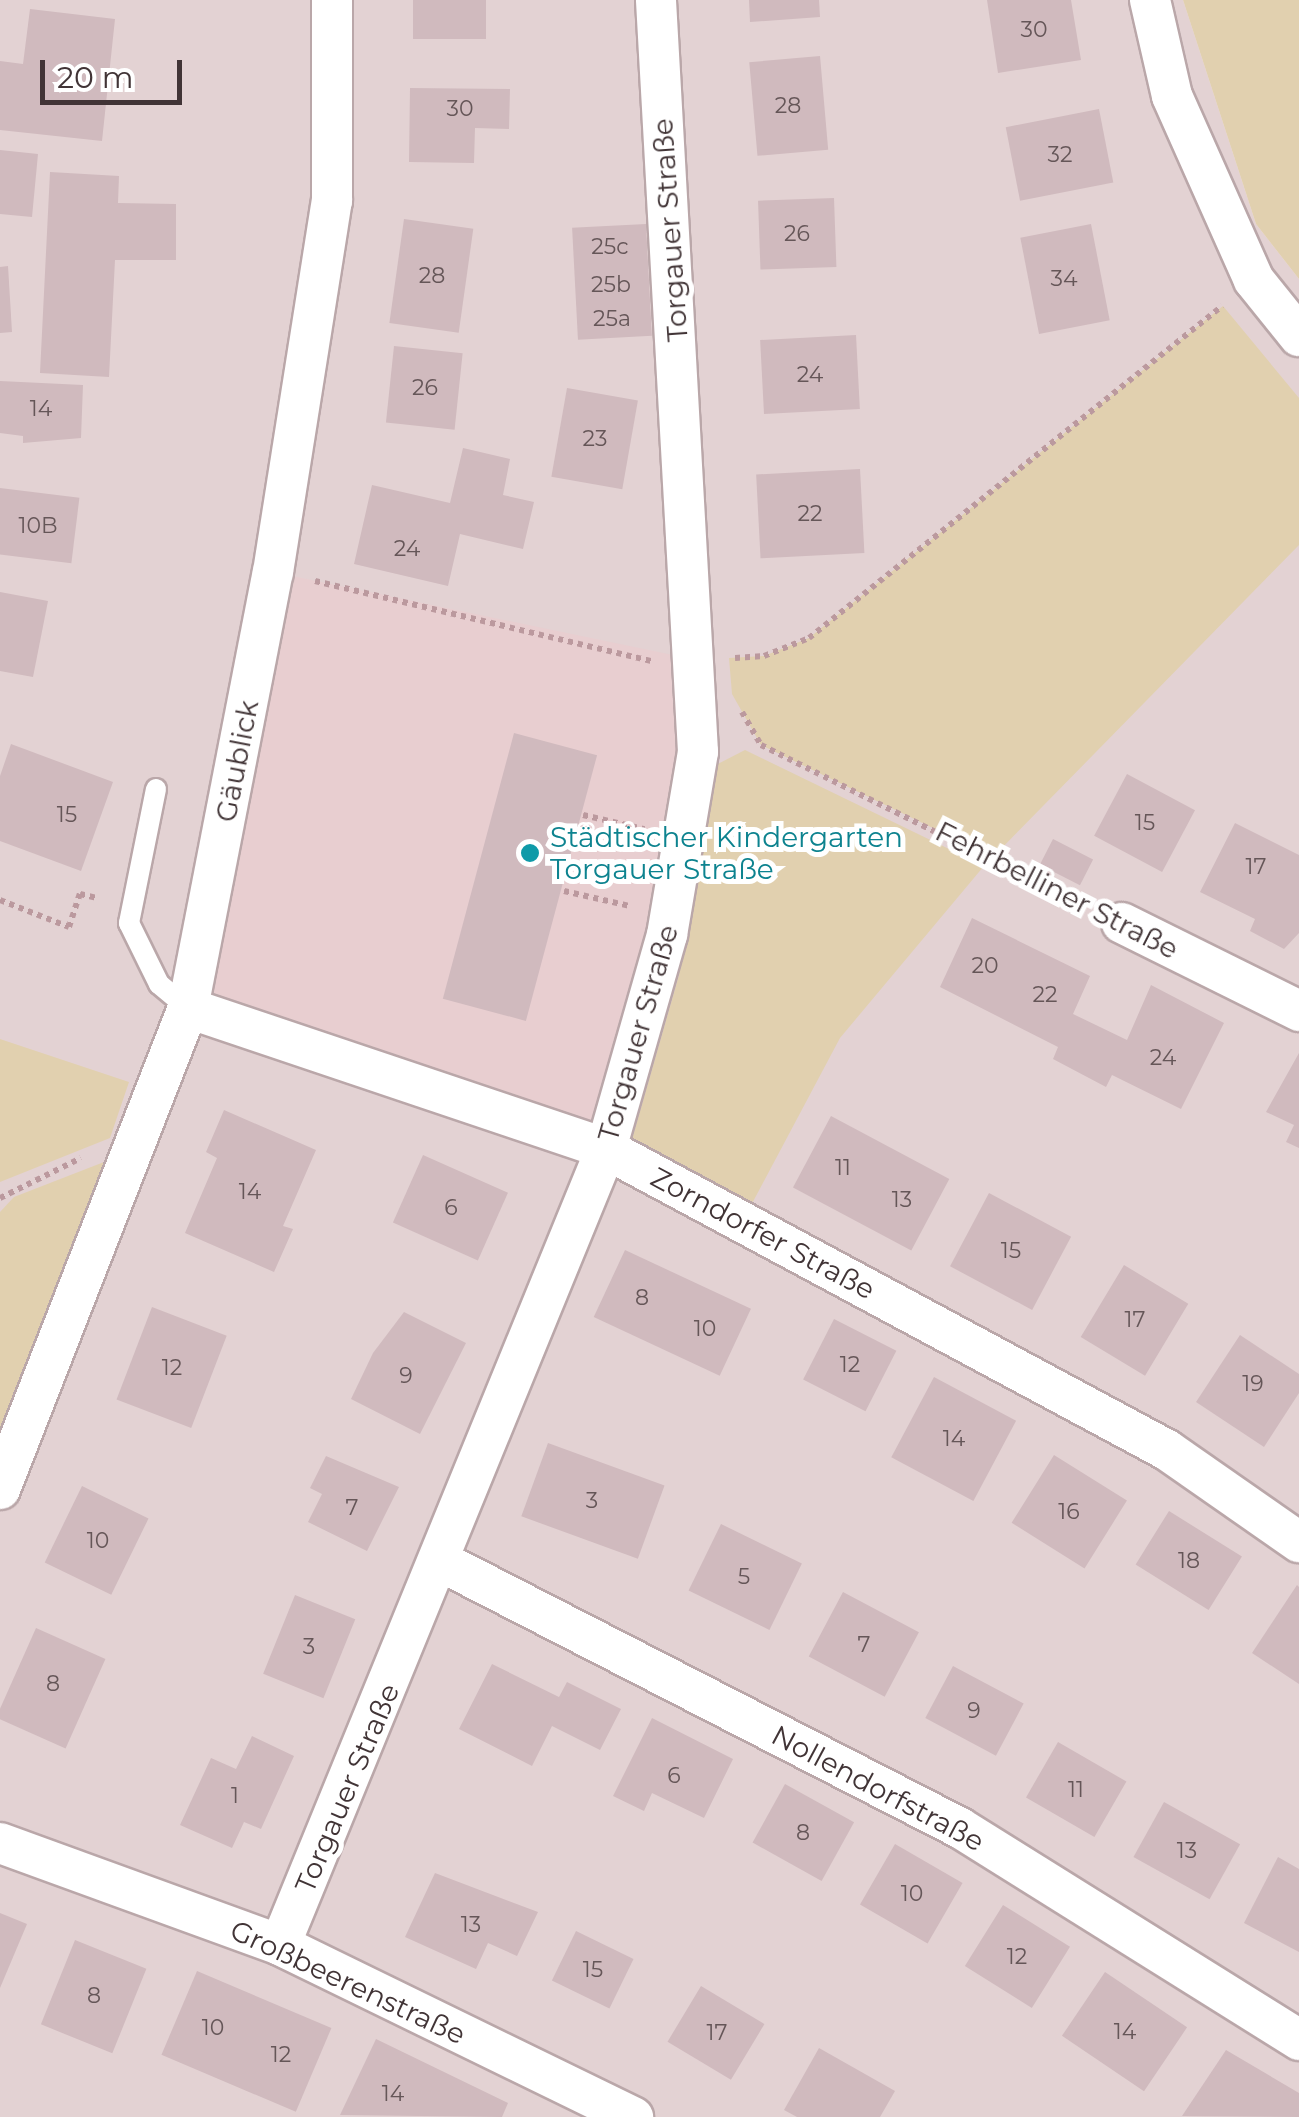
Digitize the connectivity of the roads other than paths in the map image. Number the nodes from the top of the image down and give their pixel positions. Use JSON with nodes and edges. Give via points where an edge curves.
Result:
{"nodes":[{"id":1,"x":332,"y":0,"type":"edge"},
{"id":2,"x":656,"y":0,"type":"edge"},
{"id":3,"x":1150,"y":0,"type":"edge"},
{"id":4,"x":1299,"y":336,"type":"edge"},
{"id":5,"x":156,"y":788,"type":"dead end"},
{"id":6,"x":1122,"y":922,"type":"road end"},
{"id":7,"x":188,"y":1008,"type":"junction"},
{"id":8,"x":1299,"y":1012,"type":"edge"},
{"id":9,"x":606,"y":1149,"type":"junction"},
{"id":10,"x":0,"y":1489,"type":"edge"},
{"id":11,"x":1299,"y":1542,"type":"edge"},
{"id":12,"x":442,"y":1562,"type":"junction"},
{"id":13,"x":0,"y":1843,"type":"edge"},
{"id":14,"x":280,"y":1945,"type":"junction"},
{"id":15,"x":1299,"y":2040,"type":"edge"},
{"id":16,"x":634,"y":2117,"type":"edge"}],
"edges":[{"from":1,"to":7,"type":"street","name":"Gäublick","via":[[332,201],[274,572]]},
{"from":2,"to":9,"type":"street","name":"Torgauer Straße","via":[[698,752],[671,914]]},
{"from":3,"to":4,"type":"street","via":[[1172,96],[1254,280]]},
{"from":5,"to":7,"type":"lane","via":[[129,923],[159,984]]},
{"from":6,"to":8,"type":"street","name":"Fehrbelliner Straße"},
{"from":7,"to":9,"type":"street","name":"Zorndorfer Straße"},
{"from":7,"to":10,"type":"street","name":"Gäublick"},
{"from":9,"to":11,"type":"street","name":"Zorndorfer Straße","via":[[1167,1450]]},
{"from":9,"to":12,"type":"street","name":"Torgauer Straße"},
{"from":12,"to":14,"type":"street","name":"Torgauer Straße"},
{"from":12,"to":15,"type":"street","name":"Nollendorfstraße","via":[[960,1828]]},
{"from":13,"to":14,"type":"street","name":"Großbeerenstraße"},
{"from":14,"to":16,"type":"street","name":"Großbeerenstraße"}]}
